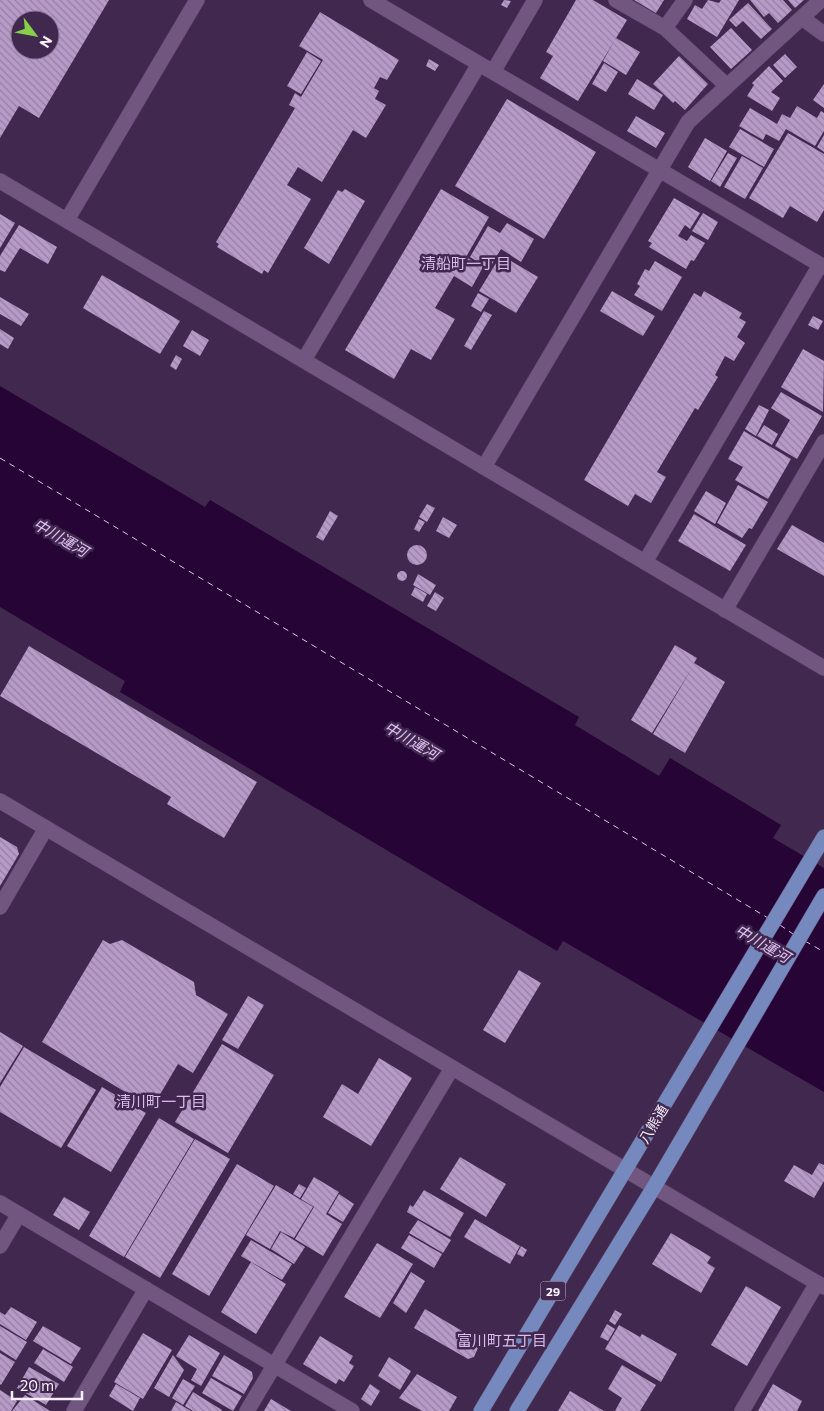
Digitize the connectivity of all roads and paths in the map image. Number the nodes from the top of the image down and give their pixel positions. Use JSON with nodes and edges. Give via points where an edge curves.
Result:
{"nodes":[{"id":1,"x":197,"y":0,"type":"edge"},
{"id":2,"x":371,"y":0,"type":"edge"},
{"id":3,"x":535,"y":0,"type":"edge"},
{"id":4,"x":616,"y":0,"type":"edge"},
{"id":5,"x":685,"y":0,"type":"edge"},
{"id":6,"x":821,"y":0,"type":"edge"},
{"id":7,"x":802,"y":18,"type":"junction"},
{"id":8,"x":665,"y":28,"type":"junction"},
{"id":9,"x":824,"y":34,"type":"edge"},
{"id":10,"x":486,"y":68,"type":"junction"},
{"id":11,"x":727,"y":86,"type":"junction"},
{"id":12,"x":660,"y":170,"type":"junction"},
{"id":13,"x":0,"y":181,"type":"edge"},
{"id":14,"x":67,"y":220,"type":"junction"},
{"id":15,"x":822,"y":266,"type":"edge"},
{"id":16,"x":304,"y":360,"type":"junction"},
{"id":17,"x":824,"y":442,"type":"edge"},
{"id":18,"x":484,"y":467,"type":"junction"},
{"id":19,"x":645,"y":562,"type":"junction"},
{"id":20,"x":725,"y":610,"type":"junction"},
{"id":21,"x":824,"y":668,"type":"edge"},
{"id":22,"x":0,"y":801,"type":"edge"},
{"id":23,"x":46,"y":828,"type":"junction"},
{"id":24,"x":824,"y":837,"type":"edge"},
{"id":25,"x":824,"y":896,"type":"edge"},
{"id":26,"x":0,"y":907,"type":"edge"},
{"id":27,"x":452,"y":1068,"type":"junction"},
{"id":28,"x":626,"y":1170,"type":"junction"},
{"id":29,"x":654,"y":1187,"type":"junction"},
{"id":30,"x":0,"y":1203,"type":"edge"},
{"id":31,"x":19,"y":1214,"type":"junction"},
{"id":32,"x":0,"y":1246,"type":"edge"},
{"id":33,"x":821,"y":1285,"type":"edge"},
{"id":34,"x":146,"y":1290,"type":"junction"},
{"id":35,"x":274,"y":1365,"type":"junction"},
{"id":36,"x":74,"y":1411,"type":"edge"},
{"id":37,"x":247,"y":1411,"type":"edge"},
{"id":38,"x":352,"y":1411,"type":"edge"},
{"id":39,"x":481,"y":1411,"type":"edge"},
{"id":40,"x":517,"y":1411,"type":"edge"},
{"id":41,"x":742,"y":1411,"type":"edge"}],
"edges":[{"from":1,"to":14,"type":"street"},
{"from":2,"to":10,"type":"street"},
{"from":3,"to":10,"type":"street"},
{"from":4,"to":8,"type":"street"},
{"from":5,"to":8,"type":"street"},
{"from":6,"to":7,"type":"street"},
{"from":7,"to":9,"type":"street"},
{"from":7,"to":11,"type":"street"},
{"from":8,"to":11,"type":"street"},
{"from":10,"to":12,"type":"street"},
{"from":10,"to":16,"type":"street"},
{"from":11,"to":12,"type":"street","via":[[688,122]]},
{"from":12,"to":15,"type":"street"},
{"from":12,"to":18,"type":"street"},
{"from":13,"to":14,"type":"street"},
{"from":14,"to":16,"type":"street"},
{"from":15,"to":19,"type":"street"},
{"from":16,"to":18,"type":"street"},
{"from":17,"to":20,"type":"street"},
{"from":18,"to":19,"type":"street"},
{"from":19,"to":20,"type":"street"},
{"from":20,"to":21,"type":"street"},
{"from":22,"to":23,"type":"street"},
{"from":23,"to":26,"type":"street"},
{"from":23,"to":27,"type":"street"},
{"from":24,"to":28,"type":"main road","name":"八熊通","number":"29"},
{"from":25,"to":29,"type":"main road","number":"29"},
{"from":27,"to":28,"type":"street"},
{"from":27,"to":35,"type":"street"},
{"from":28,"to":29,"type":"street"},
{"from":28,"to":39,"type":"main road","name":"八熊通","number":"29"},
{"from":29,"to":33,"type":"street"},
{"from":29,"to":40,"type":"main road","number":"29"},
{"from":30,"to":31,"type":"street"},
{"from":31,"to":32,"type":"street"},
{"from":31,"to":34,"type":"street"},
{"from":33,"to":41,"type":"street"},
{"from":34,"to":35,"type":"street"},
{"from":34,"to":36,"type":"street"},
{"from":35,"to":37,"type":"street"},
{"from":35,"to":38,"type":"street"}]}
